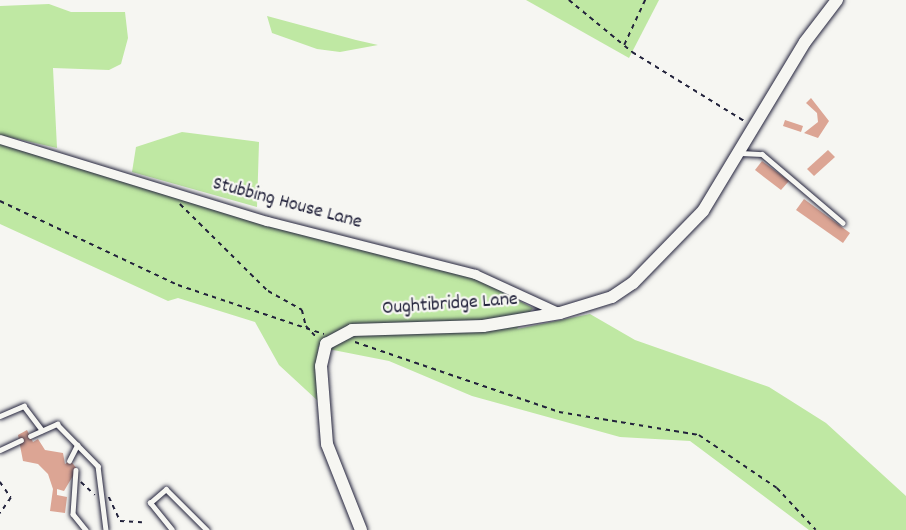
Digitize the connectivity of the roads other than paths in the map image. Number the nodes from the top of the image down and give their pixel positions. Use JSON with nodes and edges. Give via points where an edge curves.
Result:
{"nodes":[{"id":1,"x":837,"y":0,"type":"edge"},
{"id":2,"x":0,"y":139,"type":"edge"},
{"id":3,"x":738,"y":153,"type":"junction"},
{"id":4,"x":843,"y":223,"type":"dead end"},
{"id":5,"x":560,"y":313,"type":"junction"},
{"id":6,"x":0,"y":416,"type":"edge"},
{"id":7,"x":42,"y":430,"type":"junction"},
{"id":8,"x":30,"y":436,"type":"dead end"},
{"id":9,"x":21,"y":440,"type":"dead end"},
{"id":10,"x":77,"y":445,"type":"junction"},
{"id":11,"x":0,"y":450,"type":"edge"},
{"id":12,"x":69,"y":461,"type":"dead end"},
{"id":13,"x":76,"y":470,"type":"dead end"},
{"id":14,"x":86,"y":530,"type":"edge"},
{"id":15,"x":106,"y":530,"type":"edge"},
{"id":16,"x":172,"y":530,"type":"edge"},
{"id":17,"x":207,"y":530,"type":"edge"},
{"id":18,"x":361,"y":530,"type":"edge"}],
"edges":[{"from":1,"to":3,"type":"street","name":"Oughtibridge Lane"},
{"from":2,"to":5,"type":"street","name":"Stubbing House Lane","via":[[182,194],[475,274]]},
{"from":3,"to":4,"type":"lane","via":[[762,154]]},
{"from":3,"to":5,"type":"street","name":"Oughtibridge Lane","via":[[703,211],[655,265],[612,297]]},
{"from":5,"to":18,"type":"street","name":"Oughtibridge Lane","via":[[483,326],[333,338],[321,366],[327,444]]},
{"from":6,"to":7,"type":"lane","via":[[14,407],[29,412]]},
{"from":7,"to":8,"type":"lane"},
{"from":7,"to":10,"type":"lane","via":[[57,424]]},
{"from":9,"to":11,"type":"lane"},
{"from":10,"to":12,"type":"lane"},
{"from":10,"to":15,"type":"lane","via":[[103,472]]},
{"from":13,"to":14,"type":"lane","via":[[79,479],[73,514]]},
{"from":16,"to":17,"type":"lane","via":[[150,503],[166,489]]}]}
